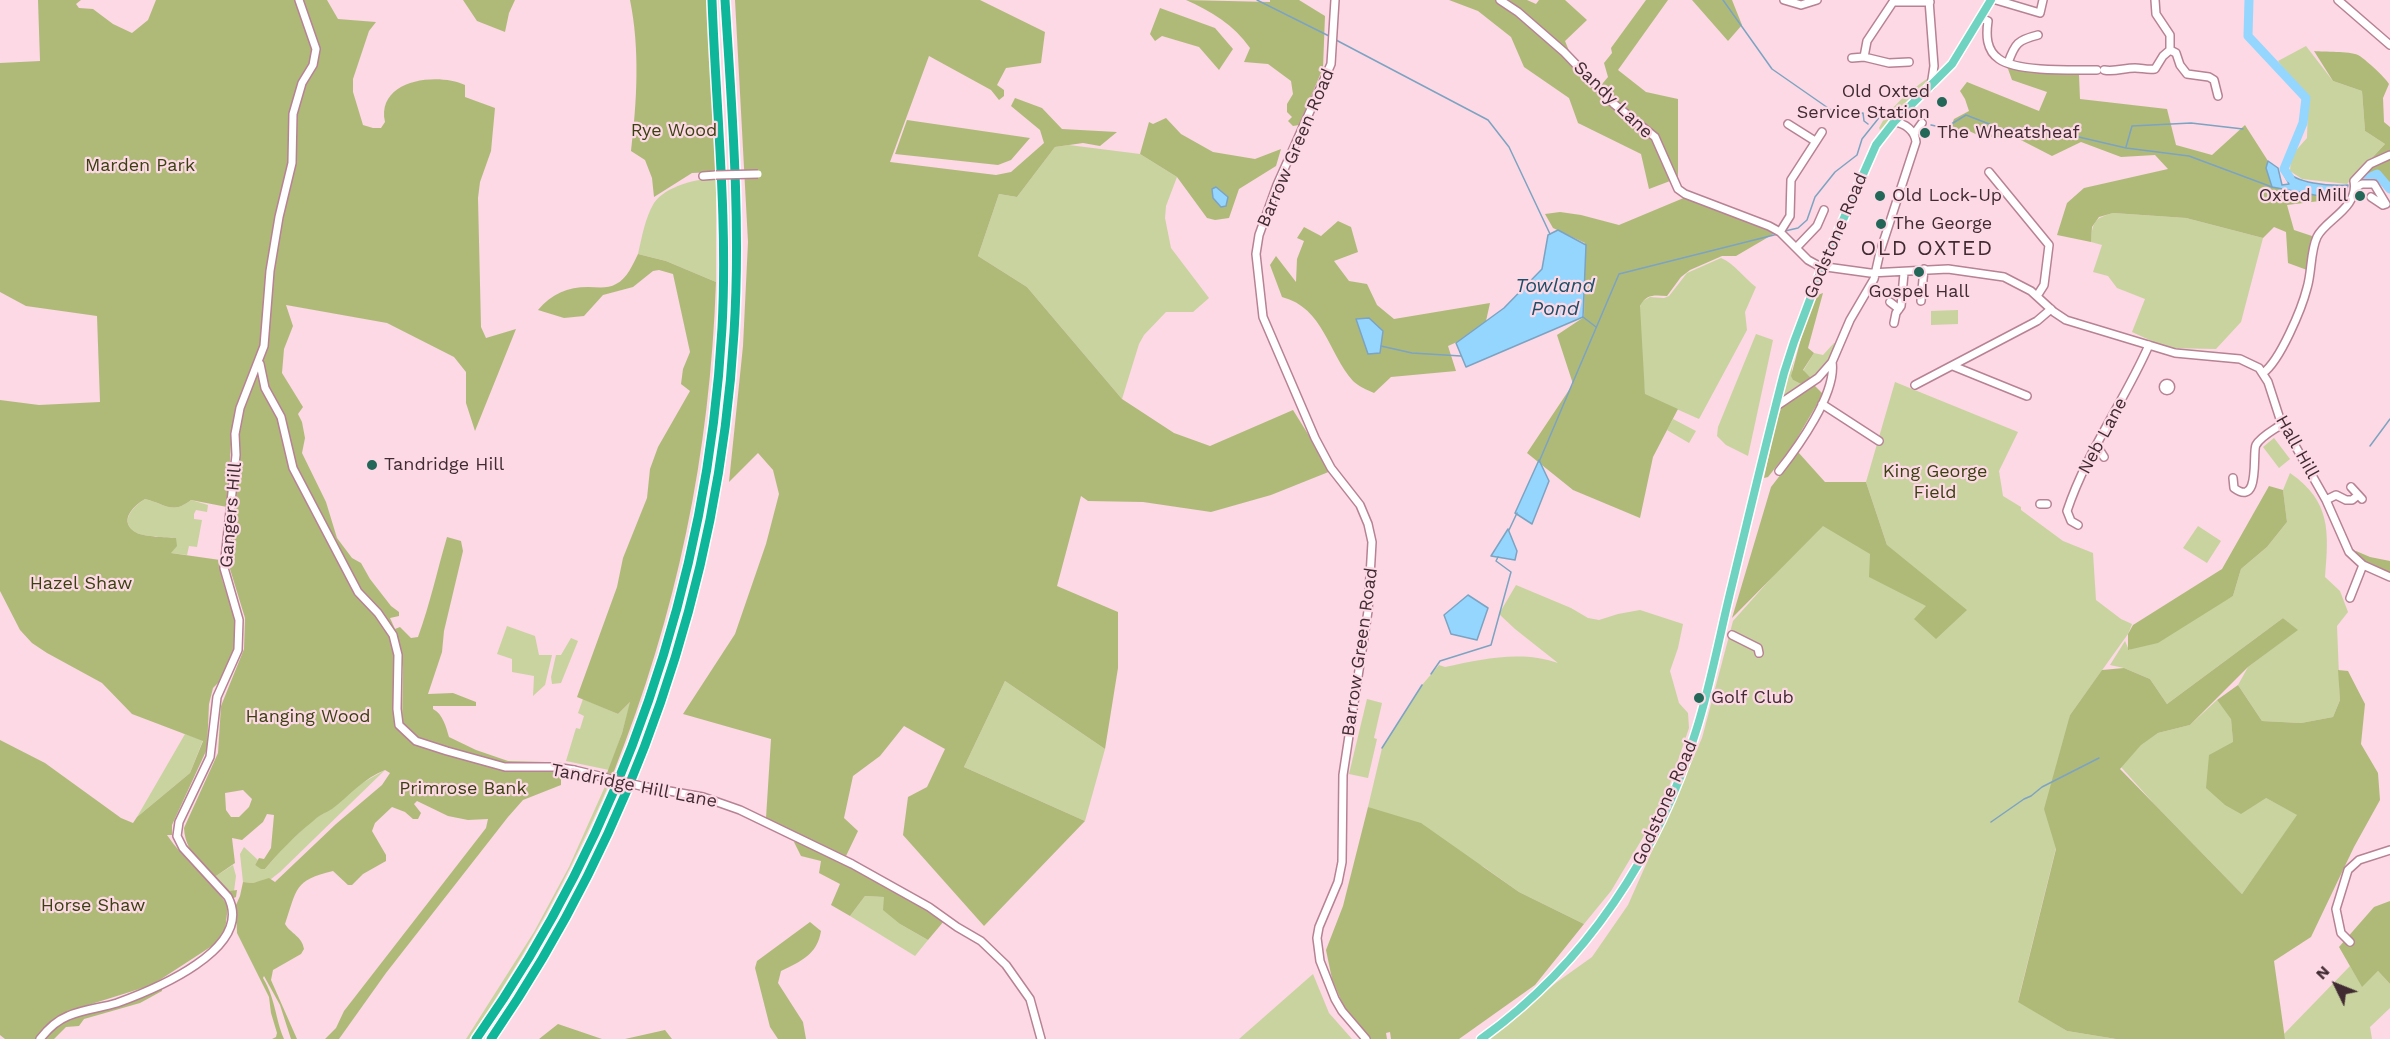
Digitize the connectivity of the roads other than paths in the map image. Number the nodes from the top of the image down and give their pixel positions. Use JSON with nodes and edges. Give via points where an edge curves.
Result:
{"nodes":[{"id":1,"x":299,"y":0,"type":"edge"},
{"id":2,"x":712,"y":0,"type":"edge"},
{"id":3,"x":725,"y":0,"type":"edge"},
{"id":4,"x":1335,"y":0,"type":"edge"},
{"id":5,"x":1500,"y":0,"type":"edge"},
{"id":6,"x":1784,"y":0,"type":"edge"},
{"id":7,"x":1816,"y":0,"type":"edge"},
{"id":8,"x":1991,"y":0,"type":"edge"},
{"id":9,"x":1996,"y":0,"type":"edge"},
{"id":10,"x":2043,"y":0,"type":"edge"},
{"id":11,"x":2155,"y":0,"type":"edge"},
{"id":12,"x":2338,"y":0,"type":"edge"},
{"id":13,"x":1929,"y":1,"type":"edge"},
{"id":14,"x":1982,"y":18,"type":"junction"},
{"id":15,"x":2038,"y":35,"type":"dead end"},
{"id":16,"x":2028,"y":38,"type":"junction"},
{"id":17,"x":2390,"y":45,"type":"edge"},
{"id":18,"x":2026,"y":48,"type":"dead end"},
{"id":19,"x":2170,"y":50,"type":"junction"},
{"id":20,"x":1863,"y":57,"type":"junction"},
{"id":21,"x":1852,"y":58,"type":"dead end"},
{"id":22,"x":1906,"y":59,"type":"dead end"},
{"id":23,"x":2008,"y":63,"type":"junction"},
{"id":24,"x":1934,"y":67,"type":"junction"},
{"id":25,"x":1942,"y":74,"type":"junction"},
{"id":26,"x":1931,"y":86,"type":"junction"},
{"id":27,"x":2218,"y":96,"type":"dead end"},
{"id":28,"x":1910,"y":106,"type":"junction"},
{"id":29,"x":1894,"y":122,"type":"junction"},
{"id":30,"x":1922,"y":123,"type":"dead end"},
{"id":31,"x":1788,"y":124,"type":"dead end"},
{"id":32,"x":1906,"y":125,"type":"junction"},
{"id":33,"x":1822,"y":132,"type":"dead end"},
{"id":34,"x":1914,"y":134,"type":"junction"},
{"id":35,"x":1815,"y":141,"type":"junction"},
{"id":36,"x":2390,"y":155,"type":"edge"},
{"id":37,"x":1989,"y":172,"type":"dead end"},
{"id":38,"x":758,"y":174,"type":"dead end"},
{"id":39,"x":702,"y":176,"type":"dead end"},
{"id":40,"x":2355,"y":188,"type":"junction"},
{"id":41,"x":2371,"y":197,"type":"dead end"},
{"id":42,"x":1825,"y":210,"type":"dead end"},
{"id":43,"x":1782,"y":234,"type":"junction"},
{"id":44,"x":1796,"y":248,"type":"junction"},
{"id":45,"x":1924,"y":269,"type":"junction"},
{"id":46,"x":1876,"y":273,"type":"junction"},
{"id":47,"x":1904,"y":273,"type":"junction"},
{"id":48,"x":2037,"y":296,"type":"junction"},
{"id":49,"x":1921,"y":301,"type":"dead end"},
{"id":50,"x":1890,"y":302,"type":"dead end"},
{"id":51,"x":1899,"y":309,"type":"junction"},
{"id":52,"x":2050,"y":309,"type":"junction"},
{"id":53,"x":1894,"y":323,"type":"dead end"},
{"id":54,"x":2149,"y":345,"type":"junction"},
{"id":55,"x":1968,"y":359,"type":"junction"},
{"id":56,"x":259,"y":362,"type":"junction"},
{"id":57,"x":1832,"y":362,"type":"junction"},
{"id":58,"x":1953,"y":366,"type":"junction"},
{"id":59,"x":1969,"y":373,"type":"junction"},
{"id":60,"x":2263,"y":373,"type":"junction"},
{"id":61,"x":1818,"y":378,"type":"junction"},
{"id":62,"x":1915,"y":385,"type":"dead end"},
{"id":63,"x":1826,"y":390,"type":"junction"},
{"id":64,"x":2027,"y":396,"type":"dead end"},
{"id":65,"x":1822,"y":404,"type":"junction"},
{"id":66,"x":1775,"y":407,"type":"junction"},
{"id":67,"x":2282,"y":424,"type":"junction"},
{"id":68,"x":1878,"y":441,"type":"dead end"},
{"id":69,"x":2097,"y":446,"type":"junction"},
{"id":70,"x":2104,"y":457,"type":"dead end"},
{"id":71,"x":1779,"y":471,"type":"dead end"},
{"id":72,"x":2233,"y":478,"type":"dead end"},
{"id":73,"x":2351,"y":487,"type":"dead end"},
{"id":74,"x":2326,"y":500,"type":"junction"},
{"id":75,"x":2078,"y":525,"type":"dead end"},
{"id":76,"x":2363,"y":565,"type":"junction"},
{"id":77,"x":2390,"y":577,"type":"edge"},
{"id":78,"x":2350,"y":598,"type":"dead end"},
{"id":79,"x":1732,"y":635,"type":"dead end"},
{"id":80,"x":1759,"y":653,"type":"dead end"},
{"id":81,"x":2390,"y":850,"type":"edge"},
{"id":82,"x":2350,"y":942,"type":"dead end"},
{"id":83,"x":40,"y":1039,"type":"edge"},
{"id":84,"x":476,"y":1039,"type":"edge"},
{"id":85,"x":491,"y":1039,"type":"edge"},
{"id":86,"x":1041,"y":1039,"type":"edge"},
{"id":87,"x":1366,"y":1039,"type":"edge"},
{"id":88,"x":1481,"y":1039,"type":"edge"}],
"edges":[{"from":1,"to":56,"type":"street","name":"Gangers Hill","via":[[316,57],[302,83],[293,114],[292,163],[275,240]]},
{"from":2,"to":84,"type":"highway","via":[[724,218],[722,319],[711,439],[690,553],[654,684],[610,800],[552,916]]},
{"from":3,"to":85,"type":"highway","via":[[735,166],[735,302],[725,426],[701,559],[673,665],[624,797],[556,934]]},
{"from":4,"to":87,"type":"street","name":"Barrow Green Road","via":[[1331,64],[1277,185],[1256,254],[1263,317],[1331,468],[1360,505],[1372,542],[1368,611],[1343,776],[1342,862],[1317,938],[1320,961],[1335,999]]},
{"from":5,"to":43,"type":"street","name":"Sandy Lane","via":[[1564,52],[1614,104],[1655,137],[1678,189]]},
{"from":6,"to":7,"type":"street","via":[[1802,6]]},
{"from":8,"to":14,"type":"main road","name":"Godstone Road"},
{"from":9,"to":10,"type":"street","via":[[2040,13]]},
{"from":11,"to":19,"type":"street","via":[[2156,14],[2170,35]]},
{"from":12,"to":17,"type":"street"},
{"from":13,"to":20,"type":"street","via":[[1893,2],[1867,41]]},
{"from":13,"to":24,"type":"street"},
{"from":14,"to":23,"type":"street","via":[[1988,21],[1986,40],[1991,51]]},
{"from":14,"to":25,"type":"main road","name":"Godstone Road"},
{"from":15,"to":16,"type":"street"},
{"from":16,"to":18,"type":"street"},
{"from":16,"to":23,"type":"street","via":[[2014,46]]},
{"from":19,"to":23,"type":"street","via":[[2155,69],[2146,70],[2045,70]]},
{"from":19,"to":27,"type":"street","via":[[2176,53],[2187,74],[2214,80]]},
{"from":20,"to":21,"type":"street"},
{"from":20,"to":22,"type":"street","via":[[1882,62]]},
{"from":24,"to":25,"type":"street"},
{"from":24,"to":26,"type":"street"},
{"from":25,"to":26,"type":"main road","name":"Godstone Road"},
{"from":26,"to":28,"type":"main road","name":"Godstone Road"},
{"from":28,"to":29,"type":"main road","name":"Godstone Road"},
{"from":28,"to":32,"type":"street"},
{"from":29,"to":32,"type":"street"},
{"from":29,"to":66,"type":"main road","name":"Godstone Road","via":[[1871,154],[1823,266]]},
{"from":30,"to":34,"type":"street"},
{"from":31,"to":35,"type":"street"},
{"from":32,"to":34,"type":"street"},
{"from":33,"to":35,"type":"street"},
{"from":34,"to":46,"type":"street","via":[[1916,142]]},
{"from":35,"to":43,"type":"street","via":[[1791,180],[1790,216]]},
{"from":36,"to":40,"type":"street","via":[[2370,164],[2354,181]]},
{"from":37,"to":48,"type":"street","via":[[2049,245],[2044,285]]},
{"from":38,"to":39,"type":"street","bridge":true},
{"from":40,"to":41,"type":"street","via":[[2374,184],[2386,202],[2383,205]]},
{"from":40,"to":60,"type":"street","via":[[2340,214],[2317,237],[2307,288],[2276,360]]},
{"from":42,"to":44,"type":"street","via":[[1817,226]]},
{"from":43,"to":44,"type":"street"},
{"from":44,"to":46,"type":"street","via":[[1819,266]]},
{"from":45,"to":47,"type":"street"},
{"from":45,"to":48,"type":"street","via":[[2004,277]]},
{"from":45,"to":49,"type":"street"},
{"from":46,"to":47,"type":"street"},
{"from":46,"to":57,"type":"street"},
{"from":47,"to":51,"type":"street"},
{"from":48,"to":52,"type":"street"},
{"from":50,"to":51,"type":"street"},
{"from":51,"to":53,"type":"street"},
{"from":52,"to":54,"type":"street","via":[[2066,320]]},
{"from":52,"to":55,"type":"street","via":[[2037,321]]},
{"from":54,"to":60,"type":"street","via":[[2188,355],[2240,359]]},
{"from":54,"to":69,"type":"street","name":"Neb Lane"},
{"from":55,"to":58,"type":"street"},
{"from":55,"to":59,"type":"street"},
{"from":56,"to":83,"type":"street","name":"Gangers Hill","via":[[240,408],[235,434],[224,558],[239,620],[238,650],[217,698],[210,757],[179,822],[177,836],[183,849],[232,904],[230,931],[218,947],[172,979],[116,1003],[65,1017]]},
{"from":56,"to":86,"type":"street","name":"Tandridge Hill Lane","bridge":true,"via":[[265,388],[281,417],[293,468],[358,592],[393,635],[399,655],[399,724],[416,741],[505,767],[574,770],[703,797],[740,810],[852,864],[981,941],[1006,965],[1030,999]]},
{"from":57,"to":61,"type":"street"},
{"from":57,"to":63,"type":"street"},
{"from":58,"to":59,"type":"street"},
{"from":58,"to":62,"type":"street"},
{"from":59,"to":64,"type":"street"},
{"from":60,"to":67,"type":"street","name":"Hall Hill"},
{"from":61,"to":63,"type":"street"},
{"from":61,"to":66,"type":"street"},
{"from":63,"to":65,"type":"street"},
{"from":65,"to":68,"type":"street"},
{"from":65,"to":71,"type":"street","via":[[1804,438]]},
{"from":66,"to":88,"type":"main road","name":"Godstone Road","via":[[1698,724],[1668,805],[1640,861],[1592,934],[1540,989]]},
{"from":67,"to":72,"type":"street","via":[[2257,443],[2255,476],[2249,489],[2238,491]]},
{"from":67,"to":74,"type":"street","name":"Hall Hill"},
{"from":69,"to":70,"type":"street"},
{"from":69,"to":75,"type":"street","name":"Neb Lane","via":[[2067,511],[2071,521]]},
{"from":73,"to":74,"type":"street","via":[[2359,498],[2346,500],[2336,495]]},
{"from":74,"to":76,"type":"street","name":"Hall Hill","via":[[2349,552]]},
{"from":76,"to":77,"type":"street","name":"Hall Hill"},
{"from":76,"to":78,"type":"street"},
{"from":79,"to":80,"type":"street","via":[[1754,644]]},
{"from":81,"to":82,"type":"street","via":[[2359,860],[2348,870],[2336,909],[2340,933]]}]}
